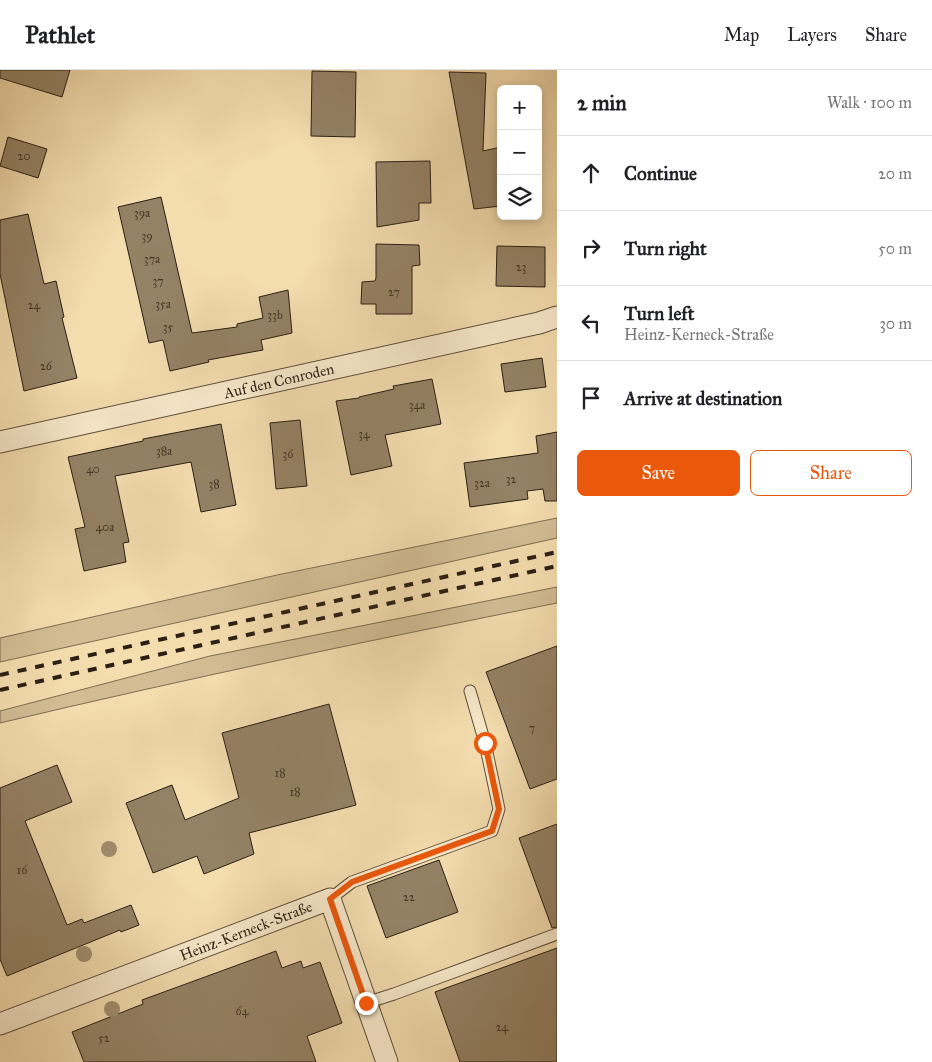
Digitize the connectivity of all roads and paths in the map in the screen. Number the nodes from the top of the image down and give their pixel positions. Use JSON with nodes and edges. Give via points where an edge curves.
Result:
{"nodes":[{"id":1,"x":557,"y":317,"type":"edge"},
{"id":2,"x":1,"y":436,"type":"edge"},
{"id":3,"x":470,"y":691,"type":"dead end"},
{"id":4,"x":330,"y":899,"type":"junction"},
{"id":5,"x":557,"y":934,"type":"edge"},
{"id":6,"x":366,"y":1003,"type":"junction"},
{"id":7,"x":0,"y":1024,"type":"edge"},
{"id":8,"x":387,"y":1062,"type":"edge"}],
"edges":[{"from":1,"to":2,"type":"street","name":"Auf den Conroden","via":[[255,387]]},
{"from":3,"to":4,"type":"lane","via":[[499,809],[492,831],[352,882]]},
{"from":4,"to":6,"type":"street","name":"Heinz-Kerneck-Straße"},
{"from":4,"to":7,"type":"street","name":"Heinz-Kerneck-Straße"},
{"from":5,"to":6,"type":"lane"},
{"from":6,"to":8,"type":"street","name":"Heinz-Kerneck-Straße"}]}
